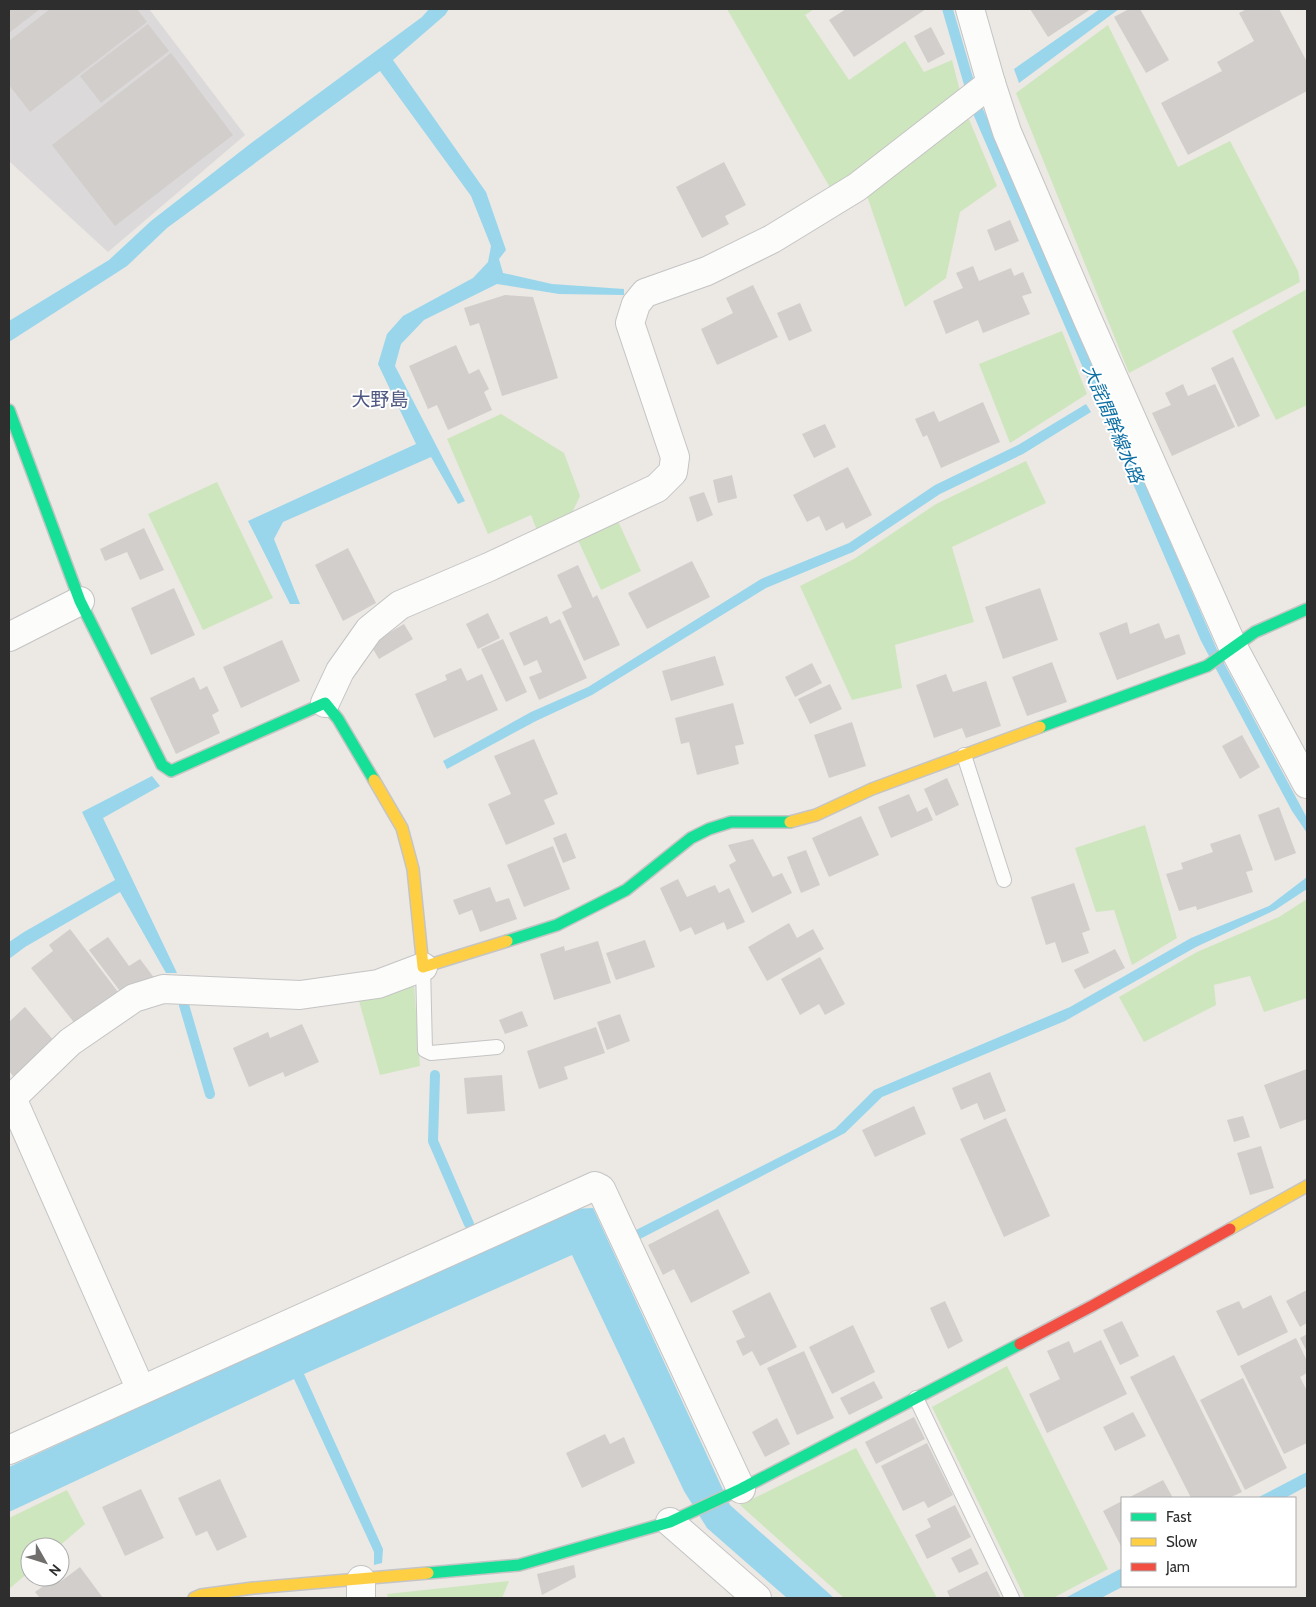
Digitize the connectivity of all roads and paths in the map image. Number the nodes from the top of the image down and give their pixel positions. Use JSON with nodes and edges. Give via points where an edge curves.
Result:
{"nodes":[{"id":1,"x":970,"y":9,"type":"edge"},
{"id":2,"x":991,"y":84,"type":"junction"},
{"id":3,"x":9,"y":410,"type":"edge"},
{"id":4,"x":80,"y":601,"type":"junction"},
{"id":5,"x":1307,"y":609,"type":"edge"},
{"id":6,"x":9,"y":637,"type":"edge"},
{"id":7,"x":1233,"y":647,"type":"junction"},
{"id":8,"x":325,"y":703,"type":"junction"},
{"id":9,"x":964,"y":755,"type":"junction"},
{"id":10,"x":1307,"y":784,"type":"edge"},
{"id":11,"x":1004,"y":880,"type":"dead end"},
{"id":12,"x":423,"y":967,"type":"junction"},
{"id":13,"x":497,"y":1047,"type":"dead end"},
{"id":14,"x":1307,"y":1186,"type":"edge"},
{"id":15,"x":141,"y":1390,"type":"junction"},
{"id":16,"x":916,"y":1398,"type":"junction"},
{"id":17,"x":9,"y":1450,"type":"edge"},
{"id":18,"x":736,"y":1491,"type":"junction"},
{"id":19,"x":679,"y":1517,"type":"junction"},
{"id":20,"x":361,"y":1589,"type":"edge"},
{"id":21,"x":194,"y":1598,"type":"edge"},
{"id":22,"x":757,"y":1598,"type":"edge"},
{"id":23,"x":1012,"y":1598,"type":"edge"}],
"edges":[{"from":1,"to":2,"type":"street"},
{"from":2,"to":7,"type":"street","via":[[1007,132]]},
{"from":2,"to":8,"type":"street","via":[[857,187],[772,239],[707,271],[645,294],[636,304],[630,323],[675,457],[674,472],[657,488],[489,568],[400,605],[369,630],[340,671]]},
{"from":3,"to":4,"type":"street"},
{"from":4,"to":6,"type":"street"},
{"from":4,"to":8,"type":"street","via":[[162,765],[171,771]]},
{"from":5,"to":7,"type":"street","via":[[1255,632]]},
{"from":7,"to":9,"type":"street","via":[[1207,666]]},
{"from":7,"to":10,"type":"street"},
{"from":8,"to":12,"type":"street","via":[[338,719],[402,828],[413,869]]},
{"from":9,"to":11,"type":"lane"},
{"from":9,"to":12,"type":"street","via":[[816,815],[789,822],[730,822],[709,829],[691,838],[626,890],[557,924]]},
{"from":12,"to":13,"type":"lane","via":[[425,1050],[431,1053]]},
{"from":12,"to":15,"type":"street","via":[[378,984],[300,995],[164,989],[134,998],[70,1042],[12,1098]]},
{"from":14,"to":16,"type":"street","via":[[1092,1306]]},
{"from":15,"to":17,"type":"street"},
{"from":15,"to":18,"type":"street","via":[[595,1186],[601,1189]]},
{"from":16,"to":18,"type":"street"},
{"from":16,"to":23,"type":"lane"},
{"from":18,"to":19,"type":"street"},
{"from":19,"to":20,"type":"street","via":[[519,1566]]},
{"from":19,"to":22,"type":"street"},
{"from":20,"to":21,"type":"street","via":[[252,1588]]}]}
